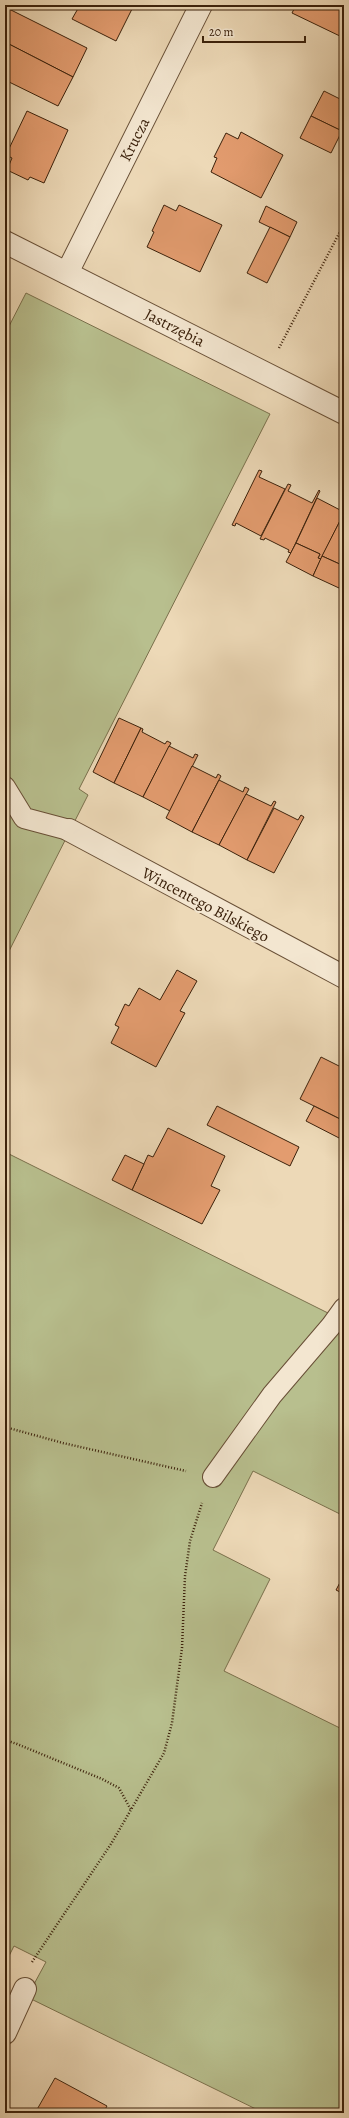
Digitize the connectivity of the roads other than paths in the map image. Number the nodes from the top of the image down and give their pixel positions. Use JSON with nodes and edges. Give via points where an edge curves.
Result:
{"nodes":[{"id":1,"x":201,"y":5,"type":"edge"},
{"id":2,"x":5,"y":242,"type":"edge"},
{"id":3,"x":67,"y":273,"type":"junction"},
{"id":4,"x":344,"y":413,"type":"edge"},
{"id":5,"x":5,"y":787,"type":"edge"},
{"id":6,"x":69,"y":830,"type":"joint"},
{"id":7,"x":344,"y":977,"type":"edge"},
{"id":8,"x":344,"y":1308,"type":"edge"},
{"id":9,"x":213,"y":1477,"type":"road end"},
{"id":10,"x":25,"y":1989,"type":"road end"},
{"id":11,"x":5,"y":2033,"type":"edge"}],
"edges":[{"from":1,"to":3,"type":"street","name":"Krucza"},
{"from":2,"to":3,"type":"street","name":"Jastrzębia"},
{"from":3,"to":4,"type":"street","name":"Jastrzębia"},
{"from":5,"to":6,"type":"lane","via":[[24,818]]},
{"from":6,"to":7,"type":"street","name":"Wincentego Bilskiego"},
{"from":8,"to":9,"type":"lane","via":[[272,1395]]},
{"from":10,"to":11,"type":"street"}]}
